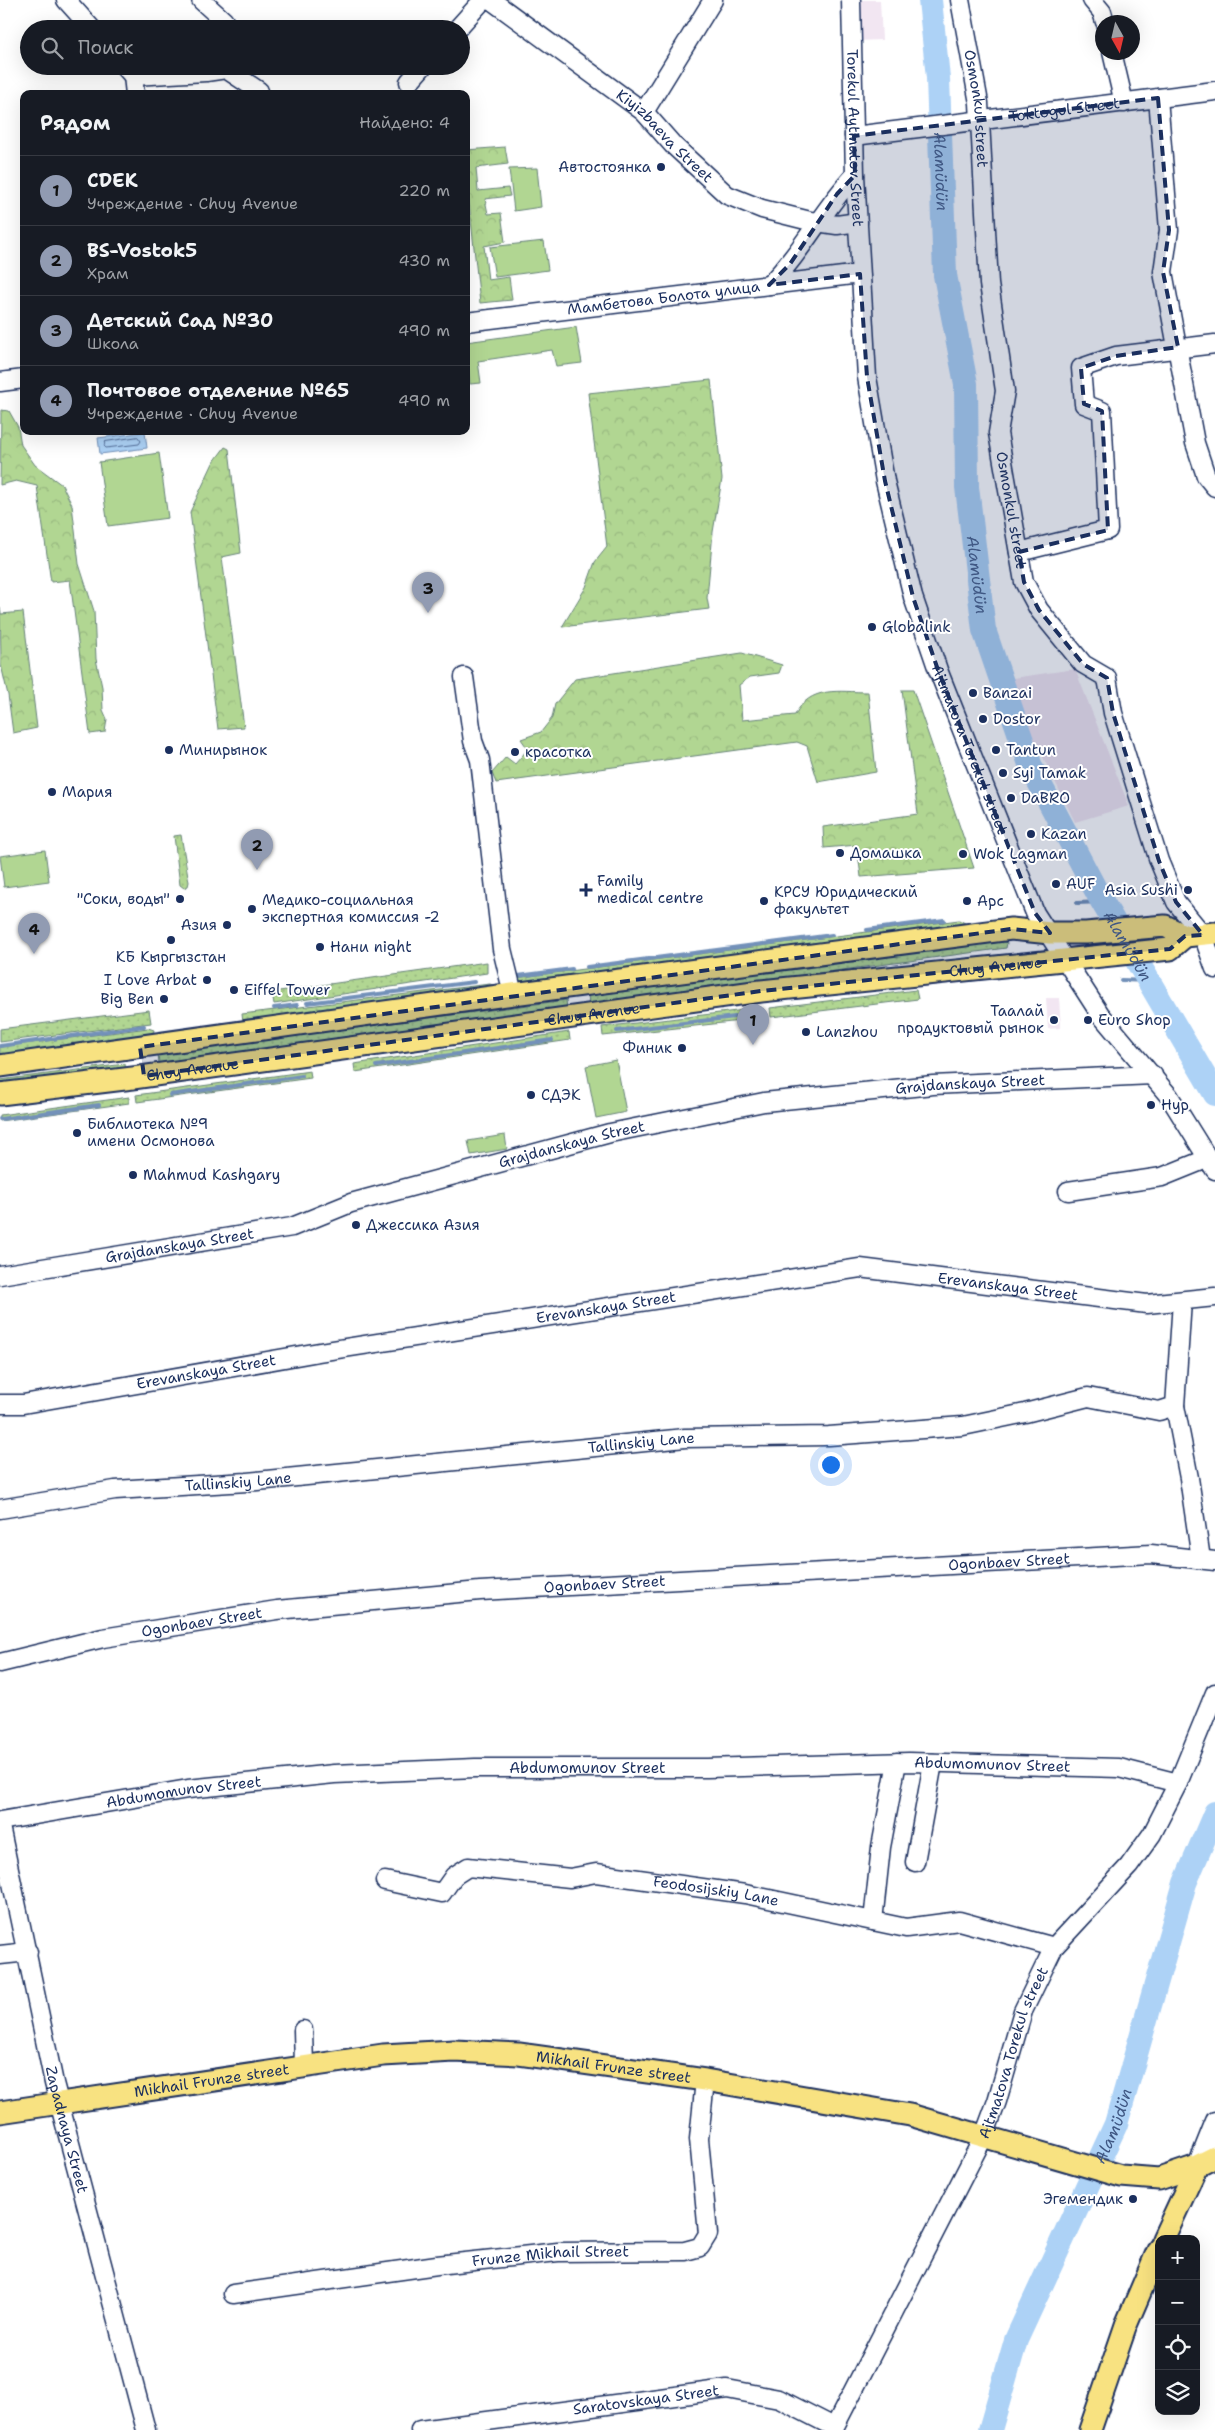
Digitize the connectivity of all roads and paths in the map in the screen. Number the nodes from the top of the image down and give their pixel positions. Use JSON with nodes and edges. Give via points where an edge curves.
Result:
{"nodes":[{"id":1,"x":66,"y":0,"type":"edge"},
{"id":2,"x":201,"y":0,"type":"edge"},
{"id":3,"x":483,"y":0,"type":"edge"},
{"id":4,"x":492,"y":0,"type":"edge"},
{"id":5,"x":713,"y":0,"type":"edge"},
{"id":6,"x":851,"y":0,"type":"edge"},
{"id":7,"x":960,"y":0,"type":"edge"},
{"id":8,"x":1092,"y":0,"type":"edge"},
{"id":9,"x":1103,"y":15,"type":"edge"},
{"id":10,"x":84,"y":20,"type":"edge"},
{"id":11,"x":224,"y":20,"type":"edge"},
{"id":12,"x":465,"y":20,"type":"edge"},
{"id":13,"x":1114,"y":60,"type":"edge"},
{"id":14,"x":162,"y":75,"type":"edge"},
{"id":15,"x":235,"y":75,"type":"edge"},
{"id":16,"x":415,"y":75,"type":"edge"},
{"id":17,"x":131,"y":79,"type":"edge"},
{"id":18,"x":409,"y":82,"type":"dead end"},
{"id":19,"x":258,"y":90,"type":"edge"},
{"id":20,"x":1215,"y":91,"type":"edge"},
{"id":21,"x":1158,"y":98,"type":"junction"},
{"id":22,"x":1124,"y":103,"type":"junction"},
{"id":23,"x":644,"y":112,"type":"junction"},
{"id":24,"x":978,"y":121,"type":"junction"},
{"id":25,"x":854,"y":136,"type":"junction"},
{"id":26,"x":855,"y":175,"type":"junction"},
{"id":27,"x":858,"y":222,"type":"junction"},
{"id":28,"x":820,"y":223,"type":"junction"},
{"id":29,"x":860,"y":274,"type":"junction"},
{"id":30,"x":769,"y":285,"type":"junction"},
{"id":31,"x":470,"y":322,"type":"edge"},
{"id":32,"x":1215,"y":344,"type":"edge"},
{"id":33,"x":1178,"y":347,"type":"junction"},
{"id":34,"x":20,"y":380,"type":"edge"},
{"id":35,"x":0,"y":382,"type":"edge"},
{"id":36,"x":1215,"y":487,"type":"edge"},
{"id":37,"x":1019,"y":552,"type":"junction"},
{"id":38,"x":464,"y":677,"type":"dead end"},
{"id":39,"x":1050,"y":933,"type":"junction"},
{"id":40,"x":1193,"y":938,"type":"edge"},
{"id":41,"x":1065,"y":958,"type":"junction"},
{"id":42,"x":1215,"y":969,"type":"edge"},
{"id":43,"x":512,"y":994,"type":"junction"},
{"id":44,"x":140,"y":1047,"type":"junction"},
{"id":45,"x":0,"y":1066,"type":"edge"},
{"id":46,"x":1153,"y":1074,"type":"junction"},
{"id":47,"x":144,"y":1076,"type":"junction"},
{"id":48,"x":0,"y":1094,"type":"edge"},
{"id":49,"x":1212,"y":1164,"type":"edge"},
{"id":50,"x":1068,"y":1191,"type":"dead end"},
{"id":51,"x":0,"y":1276,"type":"edge"},
{"id":52,"x":1215,"y":1296,"type":"edge"},
{"id":53,"x":1182,"y":1301,"type":"junction"},
{"id":54,"x":0,"y":1404,"type":"edge"},
{"id":55,"x":1175,"y":1406,"type":"junction"},
{"id":56,"x":0,"y":1509,"type":"edge"},
{"id":57,"x":1208,"y":1560,"type":"edge"},
{"id":58,"x":0,"y":1663,"type":"edge"},
{"id":59,"x":1215,"y":1693,"type":"edge"},
{"id":60,"x":897,"y":1762,"type":"junction"},
{"id":61,"x":933,"y":1763,"type":"junction"},
{"id":62,"x":1178,"y":1783,"type":"junction"},
{"id":63,"x":0,"y":1821,"type":"edge"},
{"id":64,"x":0,"y":1826,"type":"edge"},
{"id":65,"x":915,"y":1862,"type":"dead end"},
{"id":66,"x":385,"y":1881,"type":"dead end"},
{"id":67,"x":873,"y":1921,"type":"junction"},
{"id":68,"x":1054,"y":1947,"type":"junction"},
{"id":69,"x":28,"y":1952,"type":"junction"},
{"id":70,"x":0,"y":1955,"type":"edge"},
{"id":71,"x":303,"y":2030,"type":"dead end"},
{"id":72,"x":304,"y":2066,"type":"junction"},
{"id":73,"x":705,"y":2080,"type":"junction"},
{"id":74,"x":60,"y":2103,"type":"junction"},
{"id":75,"x":0,"y":2112,"type":"edge"},
{"id":76,"x":1215,"y":2121,"type":"edge"},
{"id":77,"x":984,"y":2136,"type":"junction"},
{"id":78,"x":1206,"y":2162,"type":"edge"},
{"id":79,"x":1164,"y":2235,"type":"edge"},
{"id":80,"x":1155,"y":2257,"type":"edge"},
{"id":81,"x":233,"y":2294,"type":"dead end"},
{"id":82,"x":834,"y":2429,"type":"edge"},
{"id":83,"x":146,"y":2430,"type":"edge"},
{"id":84,"x":420,"y":2430,"type":"edge"},
{"id":85,"x":1090,"y":2430,"type":"edge"}],
"edges":[{"from":1,"to":10,"type":"street"},
{"from":2,"to":11,"type":"street"},
{"from":3,"to":12,"type":"street"},
{"from":4,"to":23,"type":"street","name":"Kiyizbaeva Street"},
{"from":5,"to":23,"type":"street"},
{"from":6,"to":25,"type":"street","name":"Torekul Aytmatov Street"},
{"from":7,"to":24,"type":"street","name":"Osmonkul street"},
{"from":8,"to":9,"type":"street"},
{"from":13,"to":22,"type":"street"},
{"from":14,"to":17,"type":"street"},
{"from":15,"to":19,"type":"street"},
{"from":16,"to":18,"type":"street"},
{"from":20,"to":21,"type":"street","name":"Toktogul Street"},
{"from":21,"to":22,"type":"street","name":"Toktogul Street"},
{"from":21,"to":33,"type":"street","via":[[1169,230],[1162,272]]},
{"from":22,"to":24,"type":"street","name":"Toktogul Street"},
{"from":23,"to":28,"type":"street","name":"Kiyizbaeva Street","via":[[673,145],[727,195],[762,209]]},
{"from":24,"to":25,"type":"street","name":"Toktogul Street"},
{"from":24,"to":37,"type":"street","name":"Osmonkul street","via":[[988,284],[1005,390],[998,432]]},
{"from":25,"to":26,"type":"street","name":"Torekul Aytmatov Street"},
{"from":26,"to":27,"type":"street","name":"Torekul Aytmatov Street"},
{"from":26,"to":28,"type":"street","via":[[837,194]]},
{"from":27,"to":28,"type":"street","name":"Kiyizbaeva Street"},
{"from":27,"to":29,"type":"street","name":"Torekul Aytmatov Street"},
{"from":28,"to":30,"type":"street","via":[[790,264]]},
{"from":29,"to":30,"type":"street","name":"Мамбетова Болота улица"},
{"from":29,"to":39,"type":"street","name":"Ajtmatova Torekul street","via":[[867,377],[885,482],[913,596],[938,670],[1036,913]]},
{"from":30,"to":31,"type":"street","name":"Мамбетова Болота улица"},
{"from":32,"to":33,"type":"street"},
{"from":33,"to":36,"type":"street","via":[[1195,443],[1206,476]]},
{"from":33,"to":37,"type":"street","via":[[1116,356],[1081,368],[1084,404],[1102,410],[1108,530]]},
{"from":34,"to":35,"type":"street"},
{"from":37,"to":40,"type":"street","name":"Osmonkul street","via":[[1024,582],[1039,610],[1083,664],[1107,678],[1113,713],[1159,861]]},
{"from":38,"to":43,"type":"street","via":[[473,741],[480,760],[502,949]]},
{"from":39,"to":40,"type":"main road","name":"Chuy Avenue","via":[[1165,926]]},
{"from":39,"to":41,"type":"street","name":"Ajtmatova Torekul street"},
{"from":39,"to":43,"type":"main road","name":"Chuy Avenue","via":[[1011,929]]},
{"from":40,"to":41,"type":"main road","name":"Chuy Avenue","via":[[1100,956]]},
{"from":40,"to":42,"type":"street","name":"Osmonkul street"},
{"from":41,"to":46,"type":"street","name":"Ajtmatova Torekul street","via":[[1100,1014]]},
{"from":41,"to":47,"type":"main road","name":"Chuy Avenue","via":[[761,991]]},
{"from":43,"to":44,"type":"main road","name":"Chuy Avenue"},
{"from":44,"to":45,"type":"main road","name":"Chuy Avenue"},
{"from":44,"to":47,"type":"main road"},
{"from":46,"to":49,"type":"street","name":"Ajtmatova Torekul street"},
{"from":46,"to":51,"type":"street","name":"Grajdanskaya Street","via":[[934,1085],[764,1102],[602,1136],[351,1203],[292,1227]]},
{"from":47,"to":48,"type":"main road","name":"Chuy Avenue"},
{"from":49,"to":50,"type":"street","via":[[1162,1177]]},
{"from":52,"to":53,"type":"street","name":"Erevanskaya Street"},
{"from":53,"to":54,"type":"street","name":"Erevanskaya Street","via":[[1147,1304],[860,1268],[319,1352],[23,1404]]},
{"from":53,"to":55,"type":"street"},
{"from":55,"to":56,"type":"street","name":"Tallinskiy Lane","via":[[1160,1412],[1088,1397],[963,1426],[829,1436],[685,1438],[247,1482],[115,1490]]},
{"from":55,"to":57,"type":"street"},
{"from":57,"to":58,"type":"street","name":"Ogonbaev Street","via":[[1151,1554],[480,1591],[277,1610],[103,1638]]},
{"from":59,"to":62,"type":"street","name":"Ajtmatova Torekul street"},
{"from":60,"to":61,"type":"street","name":"Abdumomunov Street"},
{"from":60,"to":63,"type":"street","name":"Abdumomunov Street","via":[[707,1768],[475,1768],[334,1774],[188,1790]]},
{"from":60,"to":67,"type":"street","via":[[881,1847]]},
{"from":61,"to":62,"type":"street","name":"Abdumomunov Street","via":[[1118,1768]]},
{"from":61,"to":65,"type":"street"},
{"from":62,"to":68,"type":"street","name":"Ajtmatova Torekul street","via":[[1152,1834],[1129,1866]]},
{"from":64,"to":69,"type":"street","name":"Zapadnaya Street"},
{"from":66,"to":67,"type":"street","name":"Feodosijskiy Lane","via":[[442,1893],[454,1876],[468,1867],[570,1878],[596,1874],[745,1894]]},
{"from":67,"to":68,"type":"street","name":"Feodosijskiy Lane","via":[[906,1928],[959,1921]]},
{"from":68,"to":77,"type":"street","name":"Ajtmatova Torekul street","via":[[1023,2011]]},
{"from":69,"to":70,"type":"street"},
{"from":69,"to":74,"type":"street","name":"Zapadnaya Street"},
{"from":71,"to":72,"type":"street"},
{"from":72,"to":73,"type":"main road","name":"Mikhail Frunze street","via":[[383,2055],[454,2051],[518,2054]]},
{"from":72,"to":74,"type":"main road","name":"Mikhail Frunze street"},
{"from":73,"to":77,"type":"main road","name":"Mikhail Frunze street","via":[[910,2115]]},
{"from":73,"to":81,"type":"street","name":"Frunze Mikhail Street","via":[[699,2139],[708,2234],[700,2247],[685,2251],[549,2253],[437,2265]]},
{"from":74,"to":75,"type":"main road","name":"Mikhail Frunze street"},
{"from":74,"to":83,"type":"street","name":"Zapadnaya Street"},
{"from":76,"to":78,"type":"street"},
{"from":77,"to":78,"type":"main road","name":"Mikhail Frunze street","via":[[1121,2176],[1159,2179]]},
{"from":77,"to":82,"type":"street","name":"Ajtmatova Torekul street"},
{"from":78,"to":79,"type":"main road"},
{"from":80,"to":85,"type":"main road","via":[[1126,2325]]},
{"from":82,"to":84,"type":"street","name":"Saratovskaya Street","via":[[779,2399],[727,2389]]}]}
